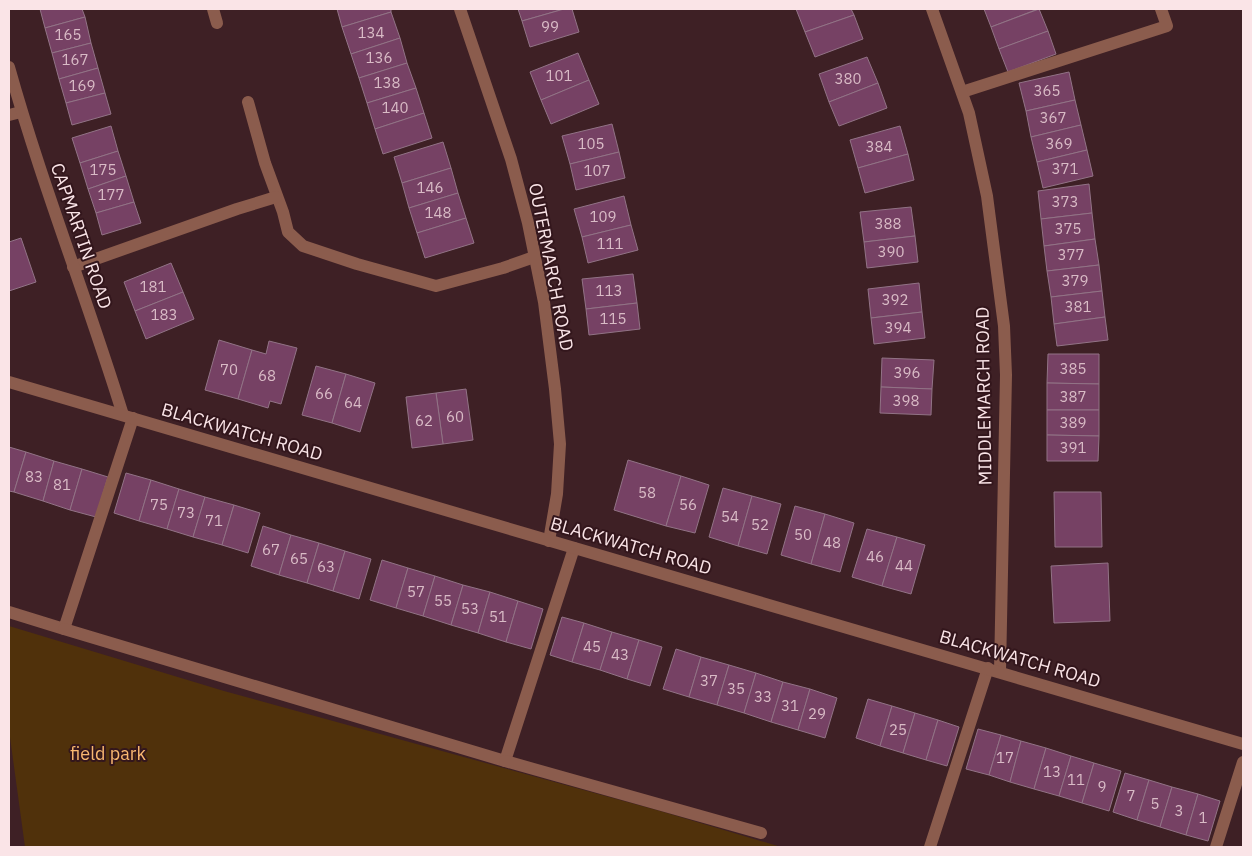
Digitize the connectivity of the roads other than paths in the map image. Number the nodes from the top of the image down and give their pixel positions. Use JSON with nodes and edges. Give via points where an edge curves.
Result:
{"nodes":[{"id":1,"x":213,"y":9,"type":"edge"},
{"id":2,"x":460,"y":9,"type":"edge"},
{"id":3,"x":932,"y":9,"type":"edge"},
{"id":4,"x":1161,"y":9,"type":"edge"},
{"id":5,"x":217,"y":22,"type":"dead end"},
{"id":6,"x":9,"y":67,"type":"edge"},
{"id":7,"x":962,"y":92,"type":"junction"},
{"id":8,"x":248,"y":102,"type":"dead end"},
{"id":9,"x":15,"y":114,"type":"edge"},
{"id":10,"x":276,"y":197,"type":"junction"},
{"id":11,"x":534,"y":256,"type":"junction"},
{"id":12,"x":73,"y":267,"type":"junction"},
{"id":13,"x":9,"y":382,"type":"edge"},
{"id":14,"x":128,"y":416,"type":"junction"},
{"id":15,"x":549,"y":541,"type":"junction"},
{"id":16,"x":574,"y":548,"type":"junction"},
{"id":17,"x":9,"y":612,"type":"edge"},
{"id":18,"x":64,"y":629,"type":"junction"},
{"id":19,"x":994,"y":670,"type":"junction"},
{"id":20,"x":1243,"y":744,"type":"edge"},
{"id":21,"x":505,"y":761,"type":"junction"},
{"id":22,"x":1243,"y":762,"type":"edge"},
{"id":23,"x":761,"y":833,"type":"dead end"},
{"id":24,"x":930,"y":847,"type":"edge"},
{"id":25,"x":1216,"y":847,"type":"edge"}],
"edges":[{"from":1,"to":5,"type":"street"},
{"from":2,"to":11,"type":"street","name":"OUTERMARCH ROAD","via":[[511,159]]},
{"from":3,"to":7,"type":"street","name":"MIDDLEMARCH ROAD"},
{"from":4,"to":7,"type":"street","via":[[1166,26]]},
{"from":6,"to":9,"type":"street","name":"CAPMARTIN ROAD"},
{"from":7,"to":19,"type":"street","name":"MIDDLEMARCH ROAD","via":[[987,196],[1004,326],[1006,375]]},
{"from":8,"to":10,"type":"street"},
{"from":9,"to":12,"type":"street","name":"CAPMARTIN ROAD","via":[[31,146]]},
{"from":10,"to":11,"type":"street","via":[[288,232],[303,246],[436,286]]},
{"from":10,"to":12,"type":"street"},
{"from":11,"to":15,"type":"street","name":"OUTERMARCH ROAD","via":[[544,302],[560,444],[557,494]]},
{"from":12,"to":14,"type":"street","name":"CAPMARTIN ROAD"},
{"from":13,"to":14,"type":"street","name":"BLACKWATCH ROAD"},
{"from":14,"to":15,"type":"street","name":"BLACKWATCH ROAD"},
{"from":14,"to":18,"type":"street"},
{"from":15,"to":16,"type":"street","name":"BLACKWATCH ROAD"},
{"from":16,"to":19,"type":"street","name":"BLACKWATCH ROAD"},
{"from":16,"to":21,"type":"street"},
{"from":17,"to":18,"type":"street"},
{"from":18,"to":21,"type":"street"},
{"from":19,"to":20,"type":"street","name":"BLACKWATCH ROAD"},
{"from":19,"to":24,"type":"street","name":"MIDDLEMARCH ROAD"},
{"from":21,"to":23,"type":"street"},
{"from":22,"to":25,"type":"street"}]}
